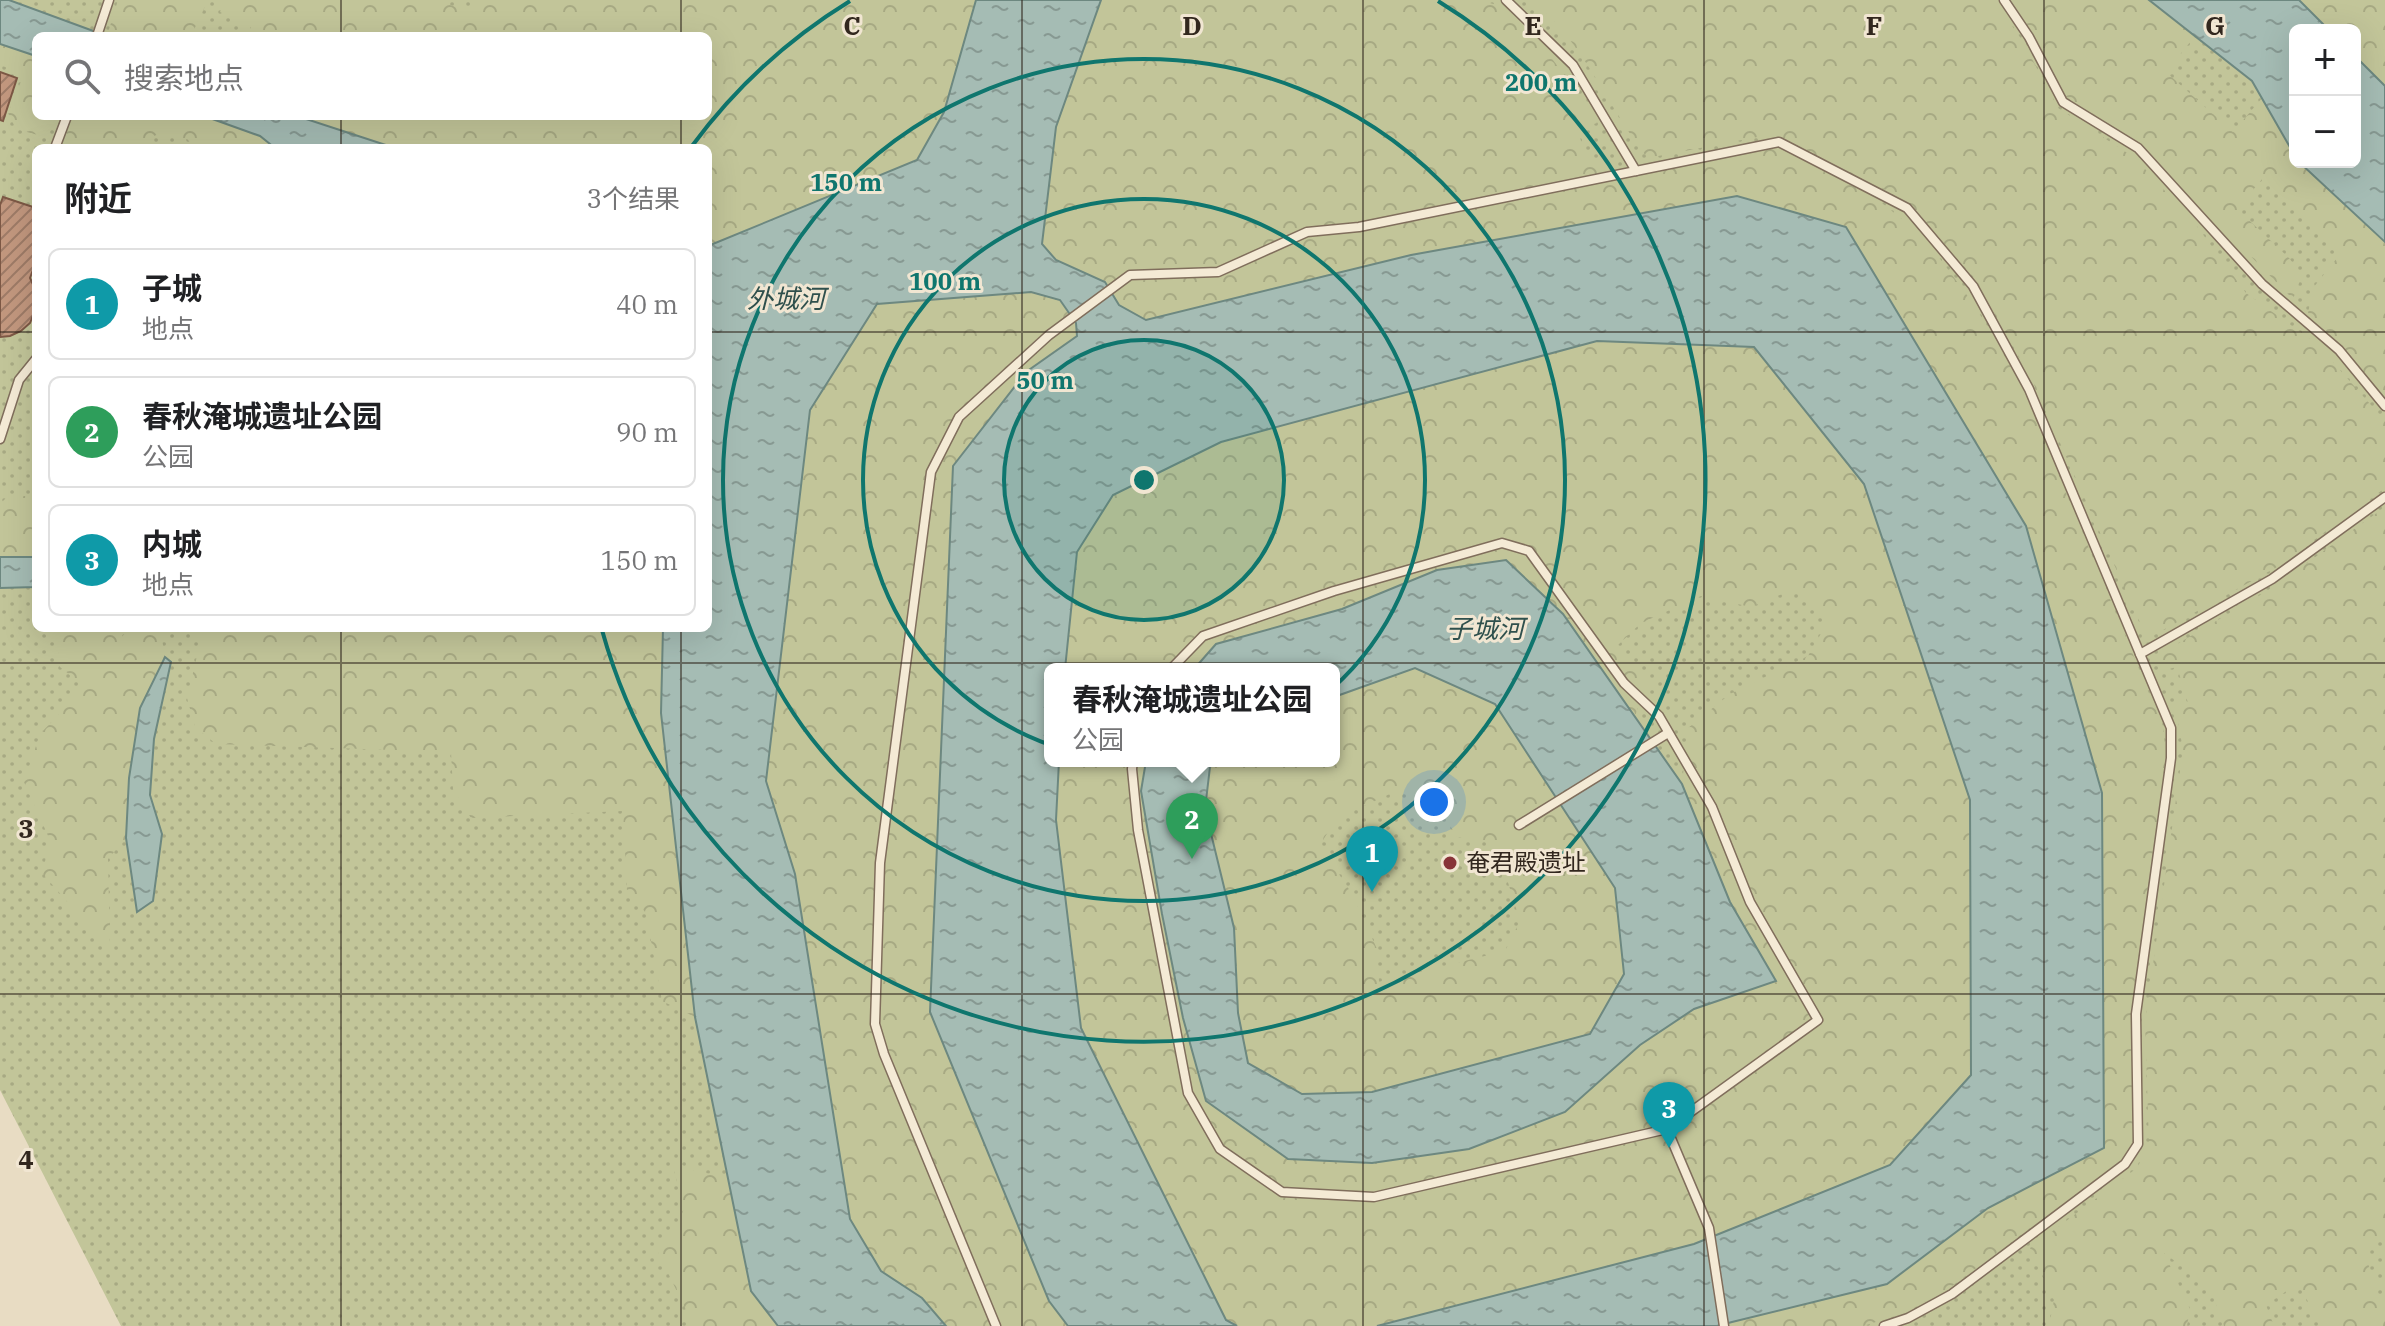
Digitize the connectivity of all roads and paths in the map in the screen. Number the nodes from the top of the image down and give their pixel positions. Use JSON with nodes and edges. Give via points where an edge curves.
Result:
{"nodes":[{"id":1,"x":109,"y":0,"type":"edge"},
{"id":2,"x":1506,"y":0,"type":"edge"},
{"id":3,"x":2004,"y":0,"type":"edge"},
{"id":4,"x":98,"y":32,"type":"edge"},
{"id":5,"x":66,"y":120,"type":"edge"},
{"id":6,"x":56,"y":144,"type":"edge"},
{"id":7,"x":1636,"y":171,"type":"junction"},
{"id":8,"x":32,"y":364,"type":"edge"},
{"id":9,"x":2385,"y":406,"type":"edge"},
{"id":10,"x":0,"y":439,"type":"edge"},
{"id":11,"x":2385,"y":497,"type":"edge"},
{"id":12,"x":2140,"y":654,"type":"junction"},
{"id":13,"x":1177,"y":663,"type":"edge"},
{"id":14,"x":1664,"y":736,"type":"junction"},
{"id":15,"x":1133,"y":767,"type":"edge"},
{"id":16,"x":1519,"y":825,"type":"dead end"},
{"id":17,"x":1667,"y":1129,"type":"junction"},
{"id":18,"x":996,"y":1326,"type":"edge"},
{"id":19,"x":1724,"y":1326,"type":"edge"},
{"id":20,"x":1884,"y":1326,"type":"edge"}],
"edges":[{"from":1,"to":4,"type":"lane"},
{"from":2,"to":7,"type":"lane","via":[[1573,65]]},
{"from":3,"to":9,"type":"lane","via":[[2063,102],[2138,148],[2262,284],[2339,350]]},
{"from":5,"to":6,"type":"lane"},
{"from":7,"to":12,"type":"lane","via":[[1779,142],[1907,208],[1973,286],[2029,389]]},
{"from":7,"to":18,"type":"lane","via":[[1359,227],[1307,232],[1218,272],[1130,275],[1049,335],[959,417],[931,472],[880,863],[875,1024]]},
{"from":8,"to":10,"type":"lane","via":[[19,380]]},
{"from":11,"to":12,"type":"lane","via":[[2272,579]]},
{"from":12,"to":20,"type":"lane","via":[[2171,728],[2171,758],[2136,1014],[2138,1144],[2125,1164],[1952,1294]]},
{"from":13,"to":14,"type":"lane","via":[[1203,636],[1334,591],[1502,543],[1529,551],[1624,683],[1659,716]]},
{"from":14,"to":16,"type":"lane"},
{"from":14,"to":17,"type":"lane","via":[[1712,807],[1750,902],[1818,1020]]},
{"from":15,"to":17,"type":"lane","via":[[1138,830],[1188,1093],[1220,1149],[1282,1192],[1374,1197]]},
{"from":17,"to":19,"type":"lane","via":[[1709,1228]]}]}
